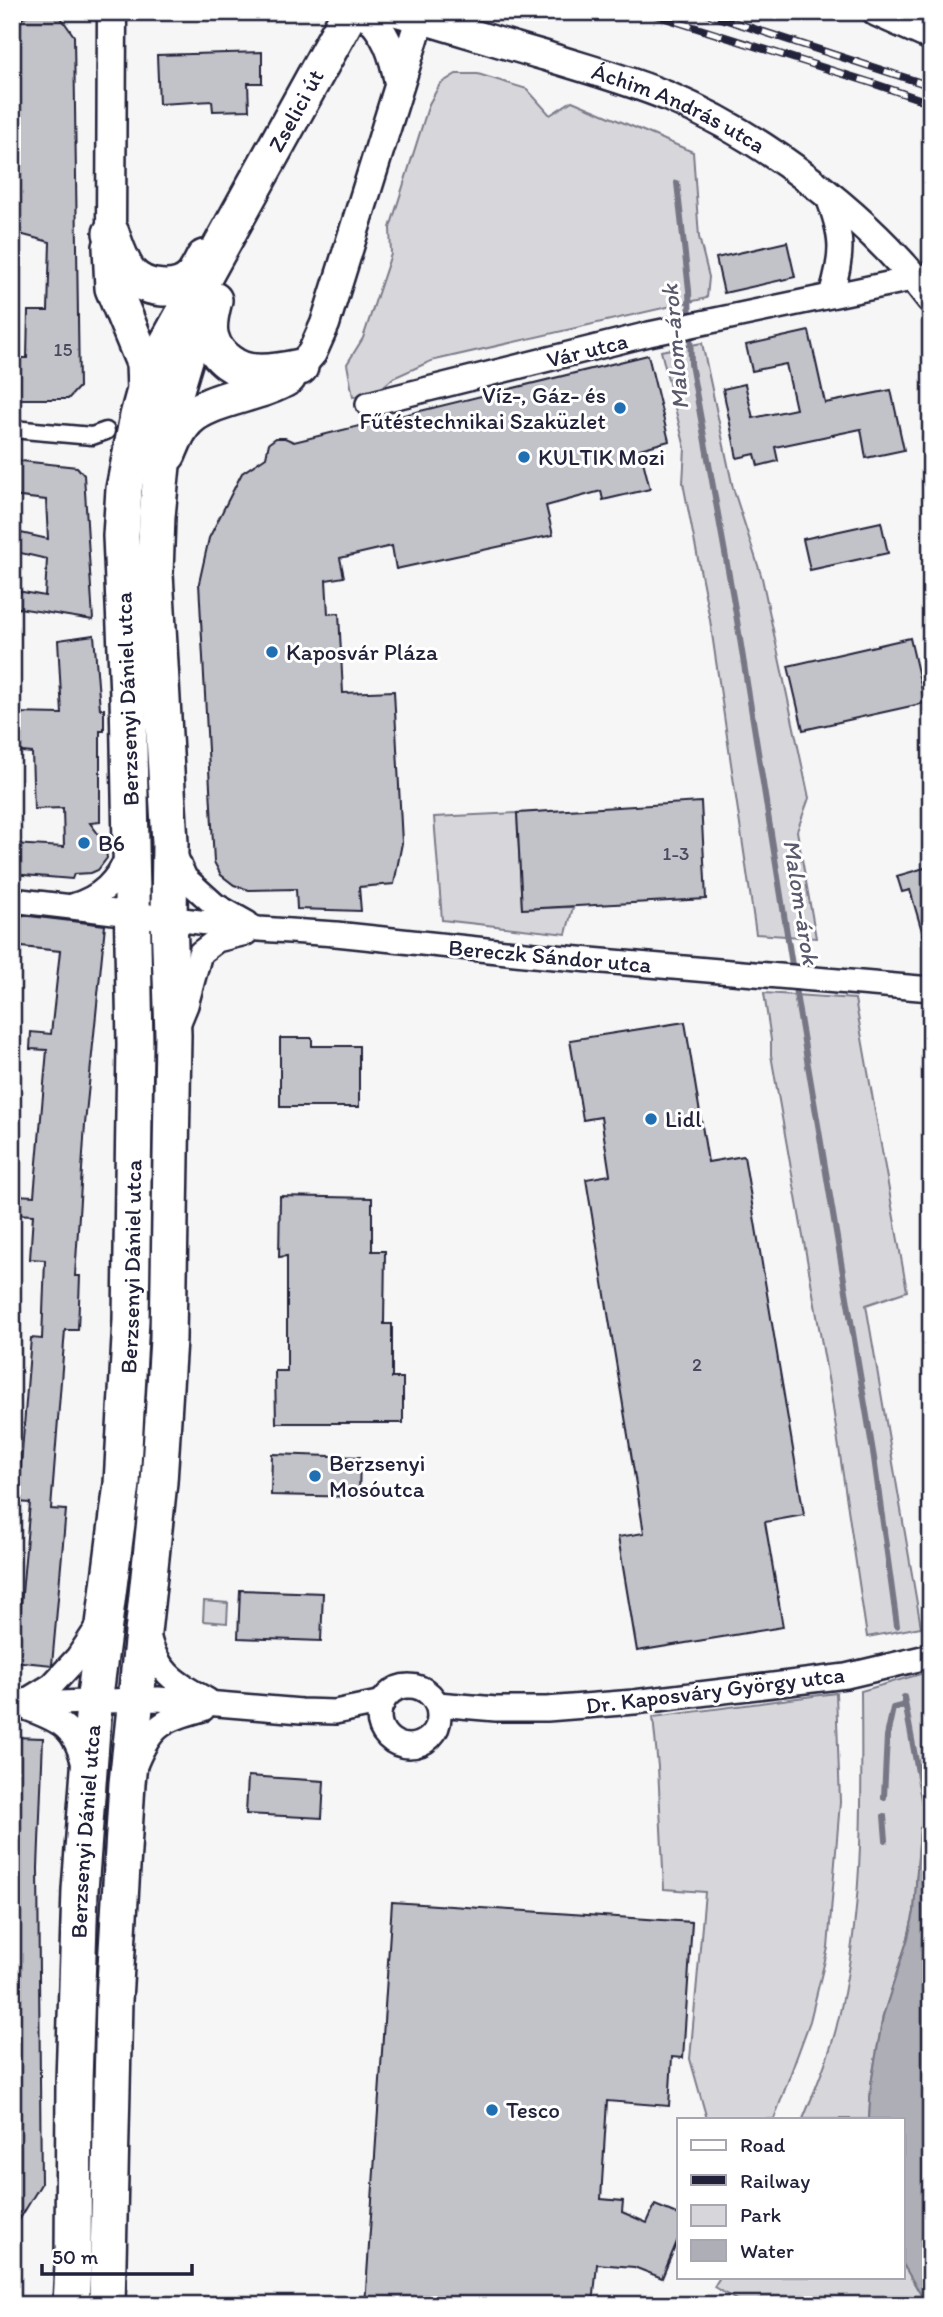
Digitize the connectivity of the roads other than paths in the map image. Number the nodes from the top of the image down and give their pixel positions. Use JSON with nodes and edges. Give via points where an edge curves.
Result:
{"nodes":[{"id":1,"x":350,"y":12,"type":"edge"},
{"id":2,"x":364,"y":12,"type":"edge"},
{"id":3,"x":877,"y":12,"type":"edge"},
{"id":4,"x":112,"y":14,"type":"edge"},
{"id":5,"x":409,"y":15,"type":"edge"},
{"id":6,"x":931,"y":36,"type":"edge"},
{"id":7,"x":399,"y":83,"type":"junction"},
{"id":8,"x":827,"y":195,"type":"junction"},
{"id":9,"x":231,"y":229,"type":"junction"},
{"id":10,"x":111,"y":233,"type":"junction"},
{"id":11,"x":927,"y":281,"type":"edge"},
{"id":12,"x":831,"y":295,"type":"junction"},
{"id":13,"x":300,"y":367,"type":"junction"},
{"id":14,"x":145,"y":390,"type":"junction"},
{"id":15,"x":368,"y":404,"type":"dead end"},
{"id":16,"x":12,"y":429,"type":"edge"},
{"id":17,"x":106,"y":431,"type":"dead end"},
{"id":18,"x":161,"y":474,"type":"junction"},
{"id":19,"x":170,"y":843,"type":"junction"},
{"id":20,"x":131,"y":849,"type":"junction"},
{"id":21,"x":12,"y":900,"type":"edge"},
{"id":22,"x":72,"y":906,"type":"junction"},
{"id":23,"x":132,"y":914,"type":"junction"},
{"id":24,"x":169,"y":918,"type":"junction"},
{"id":25,"x":259,"y":929,"type":"junction"},
{"id":26,"x":931,"y":989,"type":"edge"},
{"id":27,"x":173,"y":1034,"type":"junction"},
{"id":28,"x":105,"y":1616,"type":"junction"},
{"id":29,"x":143,"y":1619,"type":"junction"},
{"id":30,"x":931,"y":1656,"type":"edge"},
{"id":31,"x":135,"y":1701,"type":"junction"},
{"id":32,"x":94,"y":1703,"type":"junction"},
{"id":33,"x":16,"y":1705,"type":"edge"},
{"id":34,"x":216,"y":1705,"type":"junction"},
{"id":35,"x":382,"y":1713,"type":"junction"},
{"id":36,"x":438,"y":1714,"type":"junction"},
{"id":37,"x":88,"y":1782,"type":"junction"},
{"id":38,"x":127,"y":1783,"type":"junction"},
{"id":39,"x":73,"y":2266,"type":"junction"},
{"id":40,"x":108,"y":2271,"type":"junction"},
{"id":41,"x":53,"y":2305,"type":"edge"},
{"id":42,"x":71,"y":2305,"type":"edge"},
{"id":43,"x":107,"y":2305,"type":"edge"},
{"id":44,"x":124,"y":2305,"type":"edge"}],
"edges":[{"from":1,"to":9,"type":"main road","name":"Zselici út"},
{"from":2,"to":7,"type":"street","via":[[384,34]]},
{"from":3,"to":6,"type":"street"},
{"from":4,"to":10,"type":"street"},
{"from":5,"to":7,"type":"street"},
{"from":5,"to":8,"type":"street","name":"Áchim András utca","via":[[620,78],[668,97],[768,150]]},
{"from":7,"to":13,"type":"street","via":[[325,324]]},
{"from":8,"to":11,"type":"street","name":"Áchim András utca"},
{"from":8,"to":12,"type":"street","via":[[839,224],[841,248]]},
{"from":9,"to":10,"type":"main road","via":[[212,246],[193,277],[169,288],[140,282],[131,275]]},
{"from":9,"to":13,"type":"main road","via":[[230,254],[209,321],[211,338],[228,363],[242,370]]},
{"from":9,"to":14,"type":"main road","name":"Berzsenyi Dániel utca"},
{"from":9,"to":18,"type":"main road","name":"Berzsenyi Dániel utca","via":[[175,391]]},
{"from":10,"to":14,"type":"main road","via":[[113,288],[144,363]]},
{"from":11,"to":12,"type":"street","name":"Vár utca"},
{"from":12,"to":15,"type":"street","name":"Vár utca"},
{"from":13,"to":18,"type":"main road","via":[[271,387],[222,401],[188,418],[176,434]]},
{"from":14,"to":20,"type":"main road","name":"Berzsenyi Dániel utca","via":[[124,489],[121,536]]},
{"from":16,"to":17,"type":"street","via":[[92,436]]},
{"from":18,"to":19,"type":"main road","name":"Berzsenyi Dániel utca","via":[[155,574]]},
{"from":19,"to":24,"type":"main road","name":"Berzsenyi Dániel utca"},
{"from":19,"to":25,"type":"street","via":[[185,878],[215,905]]},
{"from":20,"to":22,"type":"street","via":[[113,883]]},
{"from":20,"to":23,"type":"main road","name":"Berzsenyi Dániel utca"},
{"from":21,"to":22,"type":"street","name":"Bereczk Sándor utca"},
{"from":22,"to":23,"type":"street","name":"Bereczk Sándor utca"},
{"from":23,"to":24,"type":"street","name":"Bereczk Sándor utca"},
{"from":23,"to":28,"type":"main road","name":"Berzsenyi Dániel utca","via":[[131,1320],[122,1483]]},
{"from":24,"to":25,"type":"street","name":"Bereczk Sándor utca"},
{"from":24,"to":27,"type":"main road","name":"Berzsenyi Dániel utca"},
{"from":25,"to":26,"type":"street","name":"Bereczk Sándor utca"},
{"from":25,"to":27,"type":"street","via":[[217,940],[200,953]]},
{"from":27,"to":29,"type":"main road","name":"Berzsenyi Dániel utca","via":[[166,1394]]},
{"from":28,"to":32,"type":"main road","name":"Berzsenyi Dániel utca"},
{"from":28,"to":33,"type":"street","via":[[78,1657],[52,1685]]},
{"from":29,"to":31,"type":"main road","name":"Berzsenyi Dániel utca"},
{"from":29,"to":34,"type":"street","via":[[161,1668],[177,1684]]},
{"from":30,"to":36,"type":"street","name":"Dr. Kaposváry György utca","via":[[846,1676],[634,1702]]},
{"from":31,"to":32,"type":"street"},
{"from":31,"to":34,"type":"street"},
{"from":31,"to":38,"type":"main road","name":"Berzsenyi Dániel utca"},
{"from":32,"to":33,"type":"street"},
{"from":32,"to":37,"type":"main road","name":"Berzsenyi Dániel utca"},
{"from":33,"to":37,"type":"street","via":[[68,1729],[76,1738]]},
{"from":34,"to":35,"type":"street"},
{"from":34,"to":38,"type":"street","via":[[173,1717],[155,1728]]},
{"from":35,"to":36,"type":"street","via":[[395,1690],[409,1687],[429,1693]]},
{"from":35,"to":36,"type":"street","via":[[385,1733],[408,1746],[430,1738]]},
{"from":37,"to":39,"type":"main road","name":"Berzsenyi Dániel utca","via":[[76,1998]]},
{"from":38,"to":40,"type":"main road","name":"Berzsenyi Dániel utca","via":[[114,2000]]},
{"from":39,"to":41,"type":"main road"},
{"from":39,"to":42,"type":"main road","name":"Berzsenyi Dániel utca"},
{"from":40,"to":43,"type":"main road","name":"Berzsenyi Dániel utca"},
{"from":40,"to":44,"type":"main road"}]}
